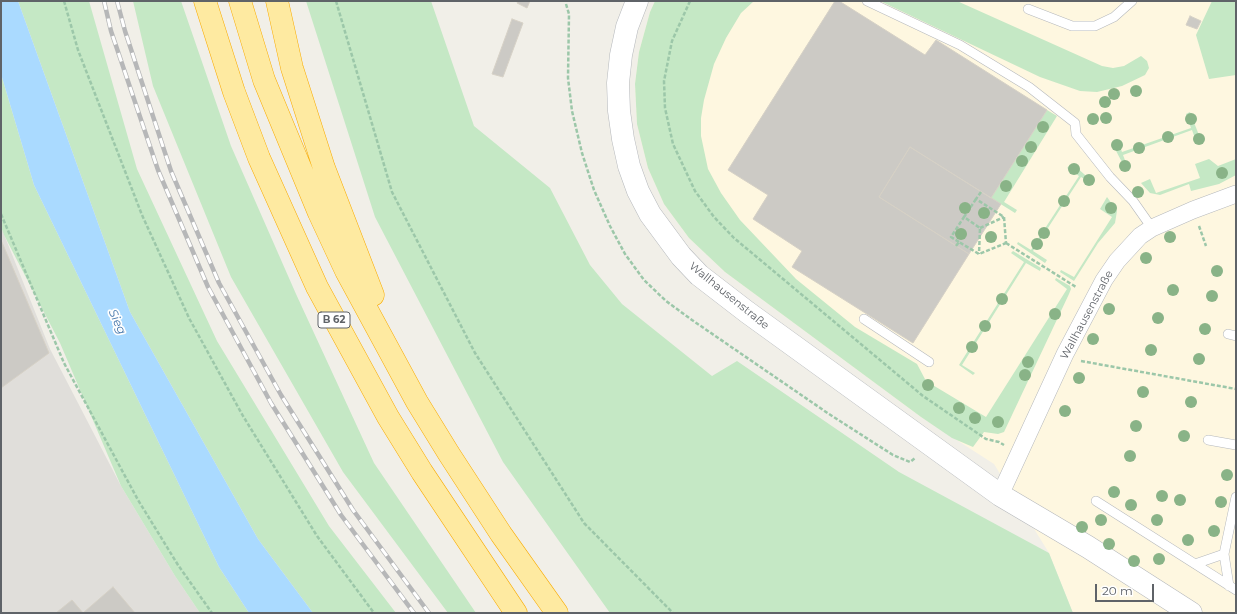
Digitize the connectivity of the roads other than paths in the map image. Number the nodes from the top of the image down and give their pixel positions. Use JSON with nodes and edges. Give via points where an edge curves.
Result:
{"nodes":[{"id":1,"x":205,"y":1,"type":"edge"},
{"id":2,"x":240,"y":1,"type":"edge"},
{"id":3,"x":277,"y":1,"type":"edge"},
{"id":4,"x":637,"y":1,"type":"edge"},
{"id":5,"x":867,"y":1,"type":"edge"},
{"id":6,"x":1132,"y":1,"type":"edge"},
{"id":7,"x":1028,"y":9,"type":"dead end"},
{"id":8,"x":1236,"y":194,"type":"edge"},
{"id":9,"x":1152,"y":228,"type":"junction"},
{"id":10,"x":864,"y":319,"type":"dead end"},
{"id":11,"x":930,"y":362,"type":"dead end"},
{"id":12,"x":417,"y":402,"type":"junction"},
{"id":13,"x":1208,"y":440,"type":"dead end"},
{"id":14,"x":1236,"y":445,"type":"edge"},
{"id":15,"x":1000,"y":495,"type":"junction"},
{"id":16,"x":1236,"y":497,"type":"edge"},
{"id":17,"x":1096,"y":501,"type":"dead end"},
{"id":18,"x":1224,"y":554,"type":"junction"},
{"id":19,"x":1195,"y":564,"type":"junction"},
{"id":20,"x":1233,"y":588,"type":"edge"},
{"id":21,"x":516,"y":613,"type":"edge"},
{"id":22,"x":557,"y":613,"type":"edge"},
{"id":23,"x":1191,"y":613,"type":"edge"}],
"edges":[{"from":1,"to":21,"type":"highway","number":"B 62","via":[[234,92],[259,158],[317,287],[388,417]]},
{"from":2,"to":12,"type":"highway","number":"B 62","via":[[264,80],[319,213],[346,271]]},
{"from":3,"to":12,"type":"highway","number":"B 62","via":[[292,68],[324,168],[360,264]]},
{"from":4,"to":15,"type":"street","name":"Wallhausenstraße","via":[[621,55],[618,83],[622,139],[629,166],[650,214],[664,236],[714,287]]},
{"from":5,"to":9,"type":"lane","via":[[960,45],[1029,87],[1075,123],[1076,134],[1133,201]]},
{"from":6,"to":7,"type":"lane","via":[[1114,17],[1095,26],[1072,26]]},
{"from":8,"to":9,"type":"street","name":"Wallhausenstraße"},
{"from":9,"to":15,"type":"street","name":"Wallhausenstraße","via":[[1140,236],[1104,280],[1065,354]]},
{"from":10,"to":11,"type":"lane"},
{"from":12,"to":22,"type":"highway","number":"B 62","via":[[501,534]]},
{"from":13,"to":14,"type":"lane"},
{"from":15,"to":23,"type":"street","name":"Wallhausenstraße","via":[[1088,547]]},
{"from":16,"to":18,"type":"lane"},
{"from":17,"to":19,"type":"lane"},
{"from":18,"to":19,"type":"lane"},
{"from":18,"to":20,"type":"lane"},
{"from":19,"to":20,"type":"lane"}]}
